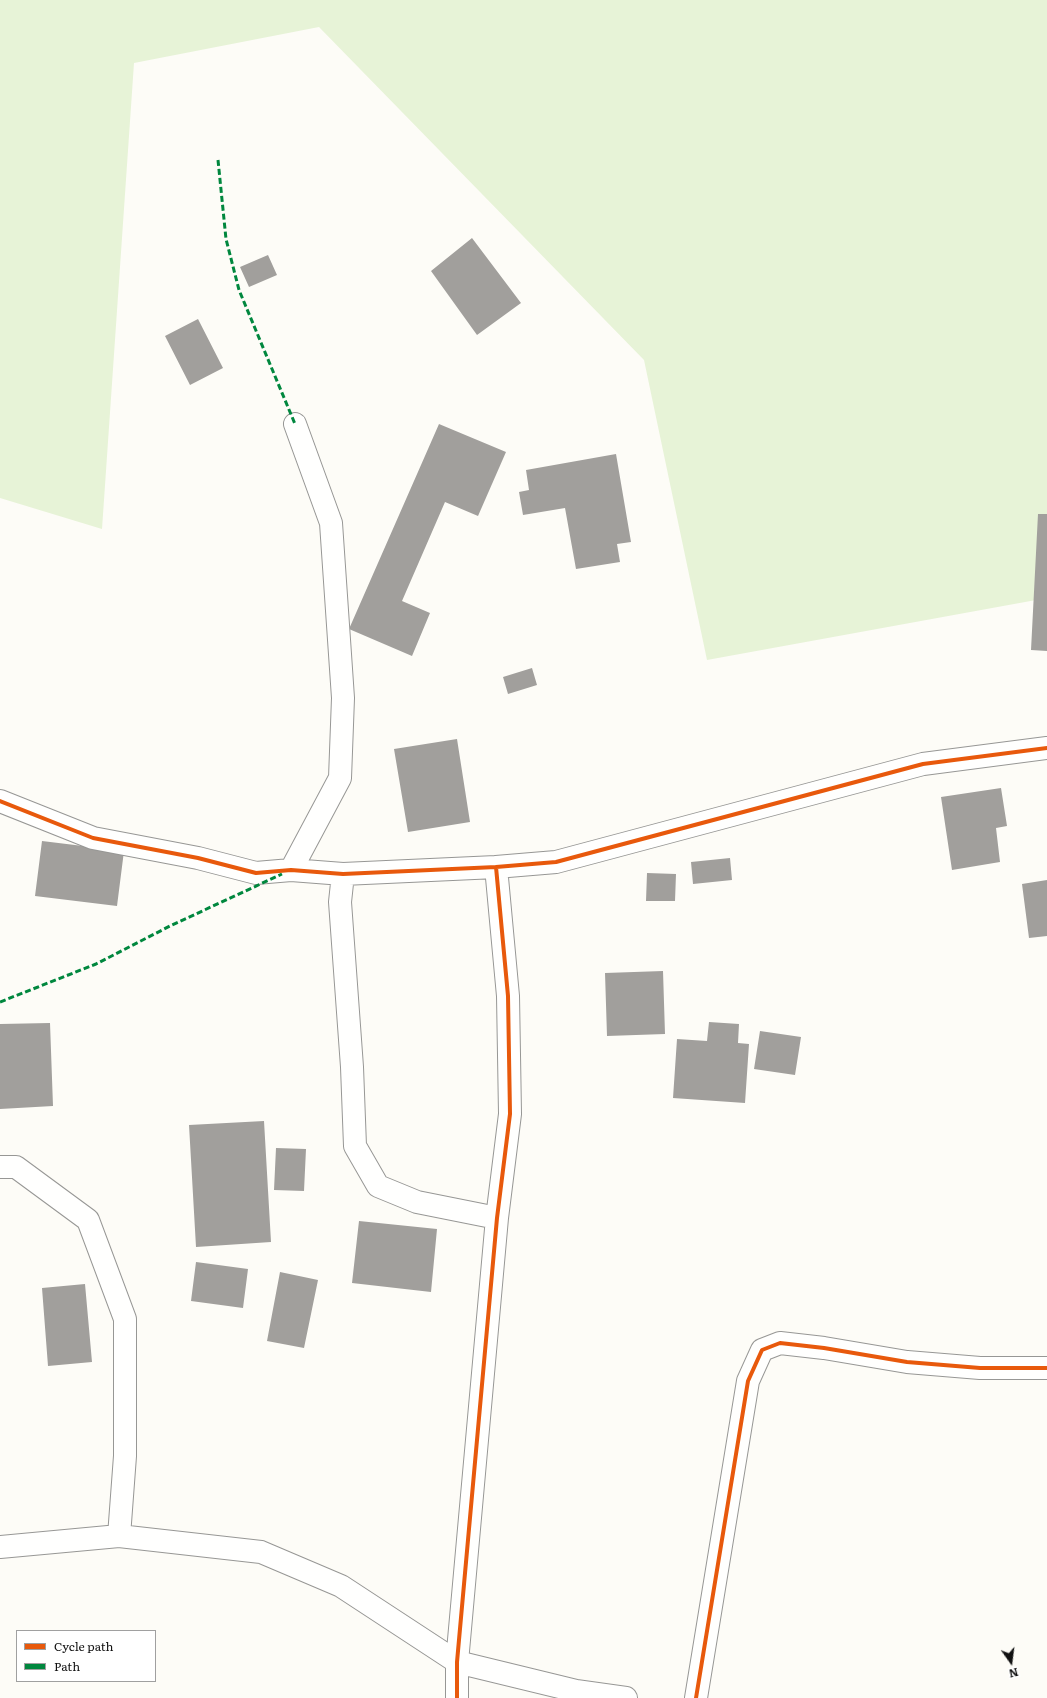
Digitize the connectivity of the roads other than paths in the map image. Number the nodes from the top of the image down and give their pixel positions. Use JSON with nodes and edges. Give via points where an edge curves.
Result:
{"nodes":[{"id":1,"x":295,"y":424,"type":"dead end"},
{"id":2,"x":1047,"y":748,"type":"edge"},
{"id":3,"x":0,"y":801,"type":"edge"},
{"id":4,"x":496,"y":867,"type":"junction"},
{"id":5,"x":291,"y":870,"type":"junction"},
{"id":6,"x":343,"y":874,"type":"junction"},
{"id":7,"x":0,"y":1166,"type":"edge"},
{"id":8,"x":497,"y":1218,"type":"junction"},
{"id":9,"x":1047,"y":1368,"type":"edge"},
{"id":10,"x":119,"y":1536,"type":"junction"},
{"id":11,"x":0,"y":1547,"type":"edge"},
{"id":12,"x":457,"y":1662,"type":"junction"},
{"id":13,"x":457,"y":1698,"type":"edge"},
{"id":14,"x":626,"y":1698,"type":"edge"},
{"id":15,"x":696,"y":1698,"type":"edge"}],
"edges":[{"from":1,"to":5,"type":"street","via":[[331,522],[343,698],[340,778]]},
{"from":2,"to":4,"type":"street","via":[[923,764],[556,862]]},
{"from":3,"to":5,"type":"street","via":[[93,838],[198,858],[256,873]]},
{"from":4,"to":6,"type":"street"},
{"from":4,"to":8,"type":"street","via":[[508,996],[510,1114]]},
{"from":5,"to":6,"type":"street"},
{"from":6,"to":8,"type":"street","via":[[340,902],[355,1146],[378,1186],[417,1202]]},
{"from":7,"to":10,"type":"street","via":[[16,1167],[88,1220],[125,1318],[125,1456]]},
{"from":8,"to":12,"type":"street"},
{"from":9,"to":15,"type":"street","via":[[980,1368],[914,1362],[780,1343],[762,1350],[748,1381]]},
{"from":10,"to":11,"type":"street"},
{"from":10,"to":12,"type":"street","via":[[261,1552],[341,1586]]},
{"from":12,"to":13,"type":"street"},
{"from":12,"to":14,"type":"street","via":[[576,1691]]}]}
